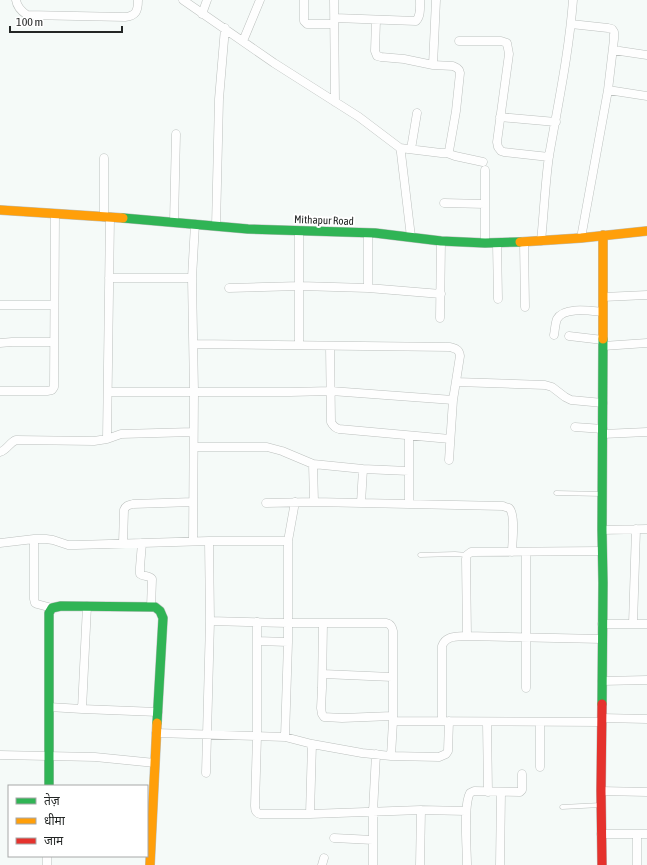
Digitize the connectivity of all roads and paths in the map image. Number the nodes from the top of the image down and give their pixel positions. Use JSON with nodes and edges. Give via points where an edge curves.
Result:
{"nodes":[{"id":1,"x":16,"y":0,"type":"edge"},
{"id":2,"x":138,"y":0,"type":"edge"},
{"id":3,"x":183,"y":0,"type":"edge"},
{"id":4,"x":207,"y":0,"type":"edge"},
{"id":5,"x":260,"y":0,"type":"edge"},
{"id":6,"x":304,"y":0,"type":"edge"},
{"id":7,"x":334,"y":0,"type":"edge"},
{"id":8,"x":420,"y":0,"type":"edge"},
{"id":9,"x":436,"y":0,"type":"edge"},
{"id":10,"x":573,"y":0,"type":"edge"},
{"id":11,"x":202,"y":14,"type":"junction"},
{"id":12,"x":376,"y":20,"type":"junction"},
{"id":13,"x":334,"y":21,"type":"junction"},
{"id":14,"x":571,"y":24,"type":"junction"},
{"id":15,"x":225,"y":28,"type":"junction"},
{"id":16,"x":242,"y":41,"type":"junction"},
{"id":17,"x":459,"y":41,"type":"dead end"},
{"id":18,"x":613,"y":50,"type":"junction"},
{"id":19,"x":647,"y":55,"type":"edge"},
{"id":20,"x":433,"y":65,"type":"junction"},
{"id":21,"x":608,"y":90,"type":"junction"},
{"id":22,"x":647,"y":96,"type":"edge"},
{"id":23,"x":335,"y":102,"type":"junction"},
{"id":24,"x":417,"y":113,"type":"dead end"},
{"id":25,"x":500,"y":117,"type":"junction"},
{"id":26,"x":556,"y":122,"type":"junction"},
{"id":27,"x":176,"y":134,"type":"dead end"},
{"id":28,"x":400,"y":148,"type":"junction"},
{"id":29,"x":411,"y":149,"type":"junction"},
{"id":30,"x":447,"y":153,"type":"junction"},
{"id":31,"x":549,"y":157,"type":"junction"},
{"id":32,"x":104,"y":158,"type":"dead end"},
{"id":33,"x":444,"y":203,"type":"dead end"},
{"id":34,"x":485,"y":204,"type":"junction"},
{"id":35,"x":0,"y":210,"type":"edge"},
{"id":36,"x":55,"y":214,"type":"junction"},
{"id":37,"x":107,"y":217,"type":"junction"},
{"id":38,"x":174,"y":222,"type":"junction"},
{"id":39,"x":195,"y":224,"type":"junction"},
{"id":40,"x":216,"y":226,"type":"junction"},
{"id":41,"x":299,"y":231,"type":"junction"},
{"id":42,"x":647,"y":231,"type":"edge"},
{"id":43,"x":368,"y":233,"type":"junction"},
{"id":44,"x":603,"y":235,"type":"junction"},
{"id":45,"x":411,"y":237,"type":"junction"},
{"id":46,"x":581,"y":238,"type":"junction"},
{"id":47,"x":441,"y":241,"type":"junction"},
{"id":48,"x":541,"y":241,"type":"junction"},
{"id":49,"x":524,"y":242,"type":"junction"},
{"id":50,"x":485,"y":243,"type":"junction"},
{"id":51,"x":497,"y":243,"type":"junction"},
{"id":52,"x":109,"y":278,"type":"junction"},
{"id":53,"x":192,"y":278,"type":"junction"},
{"id":54,"x":300,"y":286,"type":"junction"},
{"id":55,"x":229,"y":288,"type":"dead end"},
{"id":56,"x":368,"y":288,"type":"junction"},
{"id":57,"x":440,"y":294,"type":"junction"},
{"id":58,"x":647,"y":295,"type":"edge"},
{"id":59,"x":603,"y":297,"type":"junction"},
{"id":60,"x":498,"y":299,"type":"dead end"},
{"id":61,"x":0,"y":305,"type":"edge"},
{"id":62,"x":54,"y":305,"type":"junction"},
{"id":63,"x":525,"y":307,"type":"dead end"},
{"id":64,"x":603,"y":312,"type":"junction"},
{"id":65,"x":440,"y":318,"type":"dead end"},
{"id":66,"x":554,"y":336,"type":"dead end"},
{"id":67,"x":569,"y":336,"type":"dead end"},
{"id":68,"x":54,"y":342,"type":"junction"},
{"id":69,"x":0,"y":343,"type":"edge"},
{"id":70,"x":603,"y":343,"type":"junction"},
{"id":71,"x":194,"y":344,"type":"junction"},
{"id":72,"x":647,"y":344,"type":"edge"},
{"id":73,"x":299,"y":345,"type":"junction"},
{"id":74,"x":330,"y":346,"type":"junction"},
{"id":75,"x":456,"y":382,"type":"junction"},
{"id":76,"x":0,"y":391,"type":"edge"},
{"id":77,"x":331,"y":391,"type":"junction"},
{"id":78,"x":108,"y":392,"type":"junction"},
{"id":79,"x":194,"y":392,"type":"junction"},
{"id":80,"x":453,"y":400,"type":"junction"},
{"id":81,"x":603,"y":403,"type":"junction"},
{"id":82,"x":574,"y":427,"type":"dead end"},
{"id":83,"x":193,"y":432,"type":"junction"},
{"id":84,"x":603,"y":432,"type":"junction"},
{"id":85,"x":647,"y":432,"type":"edge"},
{"id":86,"x":409,"y":436,"type":"junction"},
{"id":87,"x":107,"y":439,"type":"junction"},
{"id":88,"x":450,"y":440,"type":"junction"},
{"id":89,"x":194,"y":448,"type":"junction"},
{"id":90,"x":0,"y":452,"type":"edge"},
{"id":91,"x":449,"y":460,"type":"dead end"},
{"id":92,"x":313,"y":464,"type":"junction"},
{"id":93,"x":363,"y":469,"type":"junction"},
{"id":94,"x":410,"y":471,"type":"junction"},
{"id":95,"x":556,"y":493,"type":"dead end"},
{"id":96,"x":602,"y":494,"type":"junction"},
{"id":97,"x":193,"y":502,"type":"junction"},
{"id":98,"x":295,"y":502,"type":"junction"},
{"id":99,"x":314,"y":502,"type":"junction"},
{"id":100,"x":266,"y":503,"type":"dead end"},
{"id":101,"x":361,"y":503,"type":"junction"},
{"id":102,"x":409,"y":504,"type":"junction"},
{"id":103,"x":636,"y":529,"type":"junction"},
{"id":104,"x":647,"y":529,"type":"edge"},
{"id":105,"x":602,"y":530,"type":"junction"},
{"id":106,"x":34,"y":540,"type":"junction"},
{"id":107,"x":209,"y":541,"type":"junction"},
{"id":108,"x":288,"y":541,"type":"junction"},
{"id":109,"x":193,"y":542,"type":"junction"},
{"id":110,"x":0,"y":543,"type":"edge"},
{"id":111,"x":123,"y":543,"type":"junction"},
{"id":112,"x":142,"y":543,"type":"junction"},
{"id":113,"x":602,"y":551,"type":"junction"},
{"id":114,"x":512,"y":552,"type":"junction"},
{"id":115,"x":526,"y":552,"type":"junction"},
{"id":116,"x":420,"y":555,"type":"dead end"},
{"id":117,"x":467,"y":555,"type":"junction"},
{"id":118,"x":86,"y":606,"type":"junction"},
{"id":119,"x":151,"y":607,"type":"junction"},
{"id":120,"x":52,"y":608,"type":"junction"},
{"id":121,"x":210,"y":621,"type":"junction"},
{"id":122,"x":257,"y":622,"type":"junction"},
{"id":123,"x":288,"y":623,"type":"junction"},
{"id":124,"x":323,"y":623,"type":"junction"},
{"id":125,"x":602,"y":624,"type":"junction"},
{"id":126,"x":633,"y":624,"type":"junction"},
{"id":127,"x":647,"y":624,"type":"edge"},
{"id":128,"x":467,"y":636,"type":"junction"},
{"id":129,"x":526,"y":638,"type":"junction"},
{"id":130,"x":602,"y":639,"type":"junction"},
{"id":131,"x":257,"y":641,"type":"junction"},
{"id":132,"x":288,"y":642,"type":"junction"},
{"id":133,"x":323,"y":674,"type":"junction"},
{"id":134,"x":392,"y":677,"type":"junction"},
{"id":135,"x":647,"y":680,"type":"edge"},
{"id":136,"x":602,"y":681,"type":"junction"},
{"id":137,"x":526,"y":688,"type":"dead end"},
{"id":138,"x":49,"y":707,"type":"junction"},
{"id":139,"x":82,"y":709,"type":"junction"},
{"id":140,"x":158,"y":712,"type":"junction"},
{"id":141,"x":392,"y":719,"type":"junction"},
{"id":142,"x":647,"y":719,"type":"edge"},
{"id":143,"x":602,"y":720,"type":"junction"},
{"id":144,"x":446,"y":721,"type":"junction"},
{"id":145,"x":487,"y":722,"type":"junction"},
{"id":146,"x":540,"y":722,"type":"junction"},
{"id":147,"x":156,"y":733,"type":"junction"},
{"id":148,"x":207,"y":735,"type":"junction"},
{"id":149,"x":257,"y":736,"type":"junction"},
{"id":150,"x":285,"y":737,"type":"junction"},
{"id":151,"x":312,"y":744,"type":"junction"},
{"id":152,"x":376,"y":754,"type":"junction"},
{"id":153,"x":0,"y":755,"type":"edge"},
{"id":154,"x":49,"y":756,"type":"junction"},
{"id":155,"x":391,"y":756,"type":"junction"},
{"id":156,"x":156,"y":763,"type":"junction"},
{"id":157,"x":540,"y":767,"type":"dead end"},
{"id":158,"x":206,"y":773,"type":"dead end"},
{"id":159,"x":522,"y":774,"type":"dead end"},
{"id":160,"x":49,"y":785,"type":"edge"},
{"id":161,"x":601,"y":791,"type":"junction"},
{"id":162,"x":488,"y":792,"type":"junction"},
{"id":163,"x":501,"y":792,"type":"junction"},
{"id":164,"x":647,"y":792,"type":"edge"},
{"id":165,"x":601,"y":805,"type":"junction"},
{"id":166,"x":562,"y":807,"type":"dead end"},
{"id":167,"x":421,"y":810,"type":"junction"},
{"id":168,"x":466,"y":811,"type":"junction"},
{"id":169,"x":373,"y":812,"type":"junction"},
{"id":170,"x":150,"y":813,"type":"edge"},
{"id":171,"x":310,"y":814,"type":"junction"},
{"id":172,"x":601,"y":834,"type":"junction"},
{"id":173,"x":637,"y":834,"type":"junction"},
{"id":174,"x":647,"y":834,"type":"edge"},
{"id":175,"x":334,"y":838,"type":"dead end"},
{"id":176,"x":373,"y":840,"type":"junction"},
{"id":177,"x":150,"y":865,"type":"edge"},
{"id":178,"x":373,"y":865,"type":"edge"},
{"id":179,"x":420,"y":865,"type":"edge"},
{"id":180,"x":467,"y":865,"type":"edge"},
{"id":181,"x":500,"y":865,"type":"edge"},
{"id":182,"x":602,"y":865,"type":"edge"},
{"id":183,"x":637,"y":865,"type":"edge"}],
"edges":[{"from":1,"to":2,"type":"street","via":[[17,6],[27,15],[125,17],[135,13],[138,9]]},
{"from":3,"to":11,"type":"street"},
{"from":4,"to":11,"type":"street"},
{"from":5,"to":16,"type":"street"},
{"from":6,"to":13,"type":"street","via":[[304,21],[307,24]]},
{"from":7,"to":13,"type":"street"},
{"from":8,"to":12,"type":"street","via":[[420,13],[416,21]]},
{"from":9,"to":20,"type":"street"},
{"from":10,"to":14,"type":"street"},
{"from":11,"to":15,"type":"street"},
{"from":12,"to":13,"type":"street"},
{"from":12,"to":20,"type":"street","via":[[377,56]]},
{"from":13,"to":23,"type":"street"},
{"from":14,"to":18,"type":"street","via":[[612,29]]},
{"from":14,"to":26,"type":"street"},
{"from":15,"to":16,"type":"street"},
{"from":15,"to":40,"type":"street","via":[[219,99]]},
{"from":16,"to":23,"type":"street"},
{"from":17,"to":25,"type":"street","via":[[507,43],[509,54]]},
{"from":18,"to":19,"type":"street"},
{"from":18,"to":21,"type":"street"},
{"from":20,"to":30,"type":"street","via":[[453,66],[460,73],[450,149]]},
{"from":21,"to":22,"type":"street"},
{"from":21,"to":46,"type":"street"},
{"from":23,"to":28,"type":"street"},
{"from":24,"to":29,"type":"street"},
{"from":25,"to":26,"type":"street"},
{"from":25,"to":31,"type":"street","via":[[497,142],[501,151]]},
{"from":26,"to":31,"type":"street"},
{"from":27,"to":38,"type":"street"},
{"from":28,"to":29,"type":"street"},
{"from":28,"to":45,"type":"street"},
{"from":29,"to":30,"type":"street"},
{"from":30,"to":34,"type":"street","via":[[484,166]]},
{"from":31,"to":48,"type":"street"},
{"from":32,"to":37,"type":"street"},
{"from":33,"to":34,"type":"street"},
{"from":34,"to":50,"type":"street"},
{"from":35,"to":36,"type":"street","name":"Mithapur Road"},
{"from":36,"to":37,"type":"street","name":"Mithapur Road"},
{"from":36,"to":62,"type":"street"},
{"from":37,"to":38,"type":"street","name":"Mithapur Road"},
{"from":37,"to":52,"type":"street"},
{"from":38,"to":39,"type":"street","name":"Mithapur Road"},
{"from":39,"to":40,"type":"street","name":"Mithapur Road"},
{"from":39,"to":53,"type":"street"},
{"from":40,"to":41,"type":"street","name":"Mithapur Road"},
{"from":41,"to":43,"type":"street","name":"Mithapur Road"},
{"from":41,"to":54,"type":"street"},
{"from":42,"to":44,"type":"street","name":"Mithapur Road"},
{"from":43,"to":45,"type":"street","name":"Mithapur Road"},
{"from":43,"to":56,"type":"street"},
{"from":44,"to":46,"type":"street","name":"Mithapur Road"},
{"from":44,"to":59,"type":"street"},
{"from":45,"to":47,"type":"street","name":"Mithapur Road"},
{"from":46,"to":48,"type":"street","name":"Mithapur Road"},
{"from":47,"to":50,"type":"street","name":"Mithapur Road"},
{"from":47,"to":57,"type":"street"},
{"from":48,"to":49,"type":"street","name":"Mithapur Road"},
{"from":49,"to":51,"type":"street","name":"Mithapur Road"},
{"from":49,"to":63,"type":"street"},
{"from":50,"to":51,"type":"street","name":"Mithapur Road"},
{"from":51,"to":60,"type":"street"},
{"from":52,"to":53,"type":"street"},
{"from":52,"to":78,"type":"street"},
{"from":53,"to":71,"type":"street"},
{"from":54,"to":55,"type":"street"},
{"from":54,"to":56,"type":"street"},
{"from":54,"to":73,"type":"street"},
{"from":56,"to":57,"type":"street"},
{"from":57,"to":65,"type":"street"},
{"from":58,"to":59,"type":"street"},
{"from":59,"to":64,"type":"street"},
{"from":61,"to":62,"type":"street"},
{"from":62,"to":68,"type":"street"},
{"from":64,"to":66,"type":"street","via":[[575,310],[562,314],[557,320]]},
{"from":64,"to":70,"type":"street"},
{"from":67,"to":70,"type":"street"},
{"from":68,"to":69,"type":"street"},
{"from":68,"to":76,"type":"street","via":[[52,390]]},
{"from":70,"to":72,"type":"street"},
{"from":70,"to":81,"type":"street"},
{"from":71,"to":73,"type":"street"},
{"from":71,"to":79,"type":"street"},
{"from":73,"to":74,"type":"street"},
{"from":74,"to":75,"type":"street","via":[[455,348],[460,352]]},
{"from":74,"to":77,"type":"street"},
{"from":75,"to":80,"type":"street"},
{"from":75,"to":81,"type":"street","via":[[545,385],[571,400]]},
{"from":77,"to":79,"type":"street"},
{"from":77,"to":80,"type":"street"},
{"from":77,"to":86,"type":"street","via":[[331,422],[336,428]]},
{"from":78,"to":79,"type":"street"},
{"from":78,"to":87,"type":"street"},
{"from":79,"to":83,"type":"street"},
{"from":80,"to":88,"type":"street"},
{"from":81,"to":84,"type":"street"},
{"from":82,"to":84,"type":"street"},
{"from":83,"to":87,"type":"street","via":[[121,434]]},
{"from":83,"to":89,"type":"street"},
{"from":84,"to":85,"type":"street"},
{"from":84,"to":96,"type":"street"},
{"from":86,"to":88,"type":"street"},
{"from":86,"to":94,"type":"street"},
{"from":87,"to":90,"type":"street","via":[[16,440]]},
{"from":88,"to":91,"type":"street"},
{"from":89,"to":92,"type":"street","via":[[267,447]]},
{"from":89,"to":97,"type":"street"},
{"from":92,"to":93,"type":"street"},
{"from":92,"to":99,"type":"street"},
{"from":93,"to":94,"type":"street"},
{"from":93,"to":101,"type":"street"},
{"from":94,"to":102,"type":"street"},
{"from":95,"to":96,"type":"lane"},
{"from":96,"to":105,"type":"street"},
{"from":97,"to":109,"type":"street"},
{"from":97,"to":111,"type":"street","via":[[128,505],[124,510]]},
{"from":98,"to":99,"type":"street"},
{"from":98,"to":100,"type":"street"},
{"from":98,"to":108,"type":"street"},
{"from":99,"to":101,"type":"street"},
{"from":101,"to":102,"type":"street"},
{"from":102,"to":114,"type":"street","via":[[508,507],[513,523]]},
{"from":103,"to":104,"type":"street"},
{"from":103,"to":105,"type":"street"},
{"from":103,"to":126,"type":"street"},
{"from":105,"to":113,"type":"street"},
{"from":106,"to":110,"type":"street"},
{"from":106,"to":111,"type":"street","via":[[54,540],[68,545]]},
{"from":106,"to":120,"type":"street","via":[[35,603]]},
{"from":107,"to":108,"type":"street"},
{"from":107,"to":109,"type":"street"},
{"from":107,"to":121,"type":"street"},
{"from":108,"to":123,"type":"street"},
{"from":109,"to":112,"type":"street"},
{"from":111,"to":112,"type":"street"},
{"from":112,"to":119,"type":"street","via":[[140,574],[152,579]]},
{"from":113,"to":115,"type":"street"},
{"from":113,"to":125,"type":"street"},
{"from":114,"to":115,"type":"street"},
{"from":114,"to":117,"type":"street","via":[[471,552]]},
{"from":115,"to":129,"type":"street"},
{"from":116,"to":117,"type":"lane"},
{"from":117,"to":128,"type":"street"},
{"from":118,"to":119,"type":"street"},
{"from":118,"to":120,"type":"street"},
{"from":118,"to":139,"type":"street"},
{"from":119,"to":140,"type":"street","via":[[163,613]]},
{"from":120,"to":138,"type":"street","via":[[48,613]]},
{"from":121,"to":122,"type":"street"},
{"from":121,"to":148,"type":"street"},
{"from":122,"to":123,"type":"street"},
{"from":122,"to":131,"type":"street"},
{"from":123,"to":124,"type":"street"},
{"from":123,"to":132,"type":"street"},
{"from":124,"to":133,"type":"street"},
{"from":124,"to":134,"type":"street","via":[[389,624],[393,631]]},
{"from":125,"to":126,"type":"street"},
{"from":125,"to":130,"type":"street"},
{"from":126,"to":127,"type":"street"},
{"from":128,"to":129,"type":"street"},
{"from":128,"to":144,"type":"street","via":[[447,639],[442,646]]},
{"from":129,"to":130,"type":"street"},
{"from":129,"to":137,"type":"street"},
{"from":130,"to":136,"type":"street"},
{"from":131,"to":132,"type":"street"},
{"from":131,"to":149,"type":"street"},
{"from":132,"to":150,"type":"street"},
{"from":133,"to":134,"type":"street"},
{"from":133,"to":141,"type":"street","via":[[321,708],[324,717]]},
{"from":134,"to":141,"type":"street"},
{"from":135,"to":136,"type":"street"},
{"from":136,"to":143,"type":"street"},
{"from":138,"to":139,"type":"street"},
{"from":138,"to":154,"type":"street"},
{"from":139,"to":140,"type":"street"},
{"from":140,"to":147,"type":"street"},
{"from":141,"to":144,"type":"street"},
{"from":141,"to":155,"type":"street"},
{"from":142,"to":143,"type":"street"},
{"from":143,"to":146,"type":"street"},
{"from":143,"to":161,"type":"street"},
{"from":144,"to":145,"type":"street"},
{"from":144,"to":155,"type":"street","via":[[446,754],[439,757]]},
{"from":145,"to":146,"type":"street"},
{"from":145,"to":162,"type":"street"},
{"from":146,"to":157,"type":"street"},
{"from":147,"to":148,"type":"street"},
{"from":147,"to":156,"type":"street"},
{"from":148,"to":149,"type":"street"},
{"from":148,"to":158,"type":"street"},
{"from":149,"to":150,"type":"street"},
{"from":149,"to":171,"type":"street","via":[[257,813]]},
{"from":150,"to":151,"type":"street"},
{"from":151,"to":152,"type":"street"},
{"from":151,"to":171,"type":"street"},
{"from":152,"to":155,"type":"street"},
{"from":152,"to":169,"type":"street"},
{"from":153,"to":154,"type":"street"},
{"from":154,"to":156,"type":"street","via":[[95,757]]},
{"from":154,"to":160,"type":"street"},
{"from":156,"to":170,"type":"street"},
{"from":159,"to":163,"type":"street","via":[[520,792]]},
{"from":161,"to":164,"type":"street"},
{"from":161,"to":165,"type":"street"},
{"from":162,"to":163,"type":"street"},
{"from":162,"to":168,"type":"street","via":[[470,793]]},
{"from":163,"to":181,"type":"street"},
{"from":165,"to":166,"type":"lane"},
{"from":165,"to":172,"type":"street"},
{"from":167,"to":168,"type":"street"},
{"from":167,"to":169,"type":"street"},
{"from":167,"to":179,"type":"street"},
{"from":168,"to":180,"type":"street"},
{"from":169,"to":171,"type":"street"},
{"from":169,"to":176,"type":"street"},
{"from":170,"to":177,"type":"street"},
{"from":172,"to":173,"type":"street"},
{"from":172,"to":182,"type":"street"},
{"from":173,"to":174,"type":"street"},
{"from":173,"to":183,"type":"street"},
{"from":175,"to":176,"type":"street"},
{"from":176,"to":178,"type":"street"}]}
